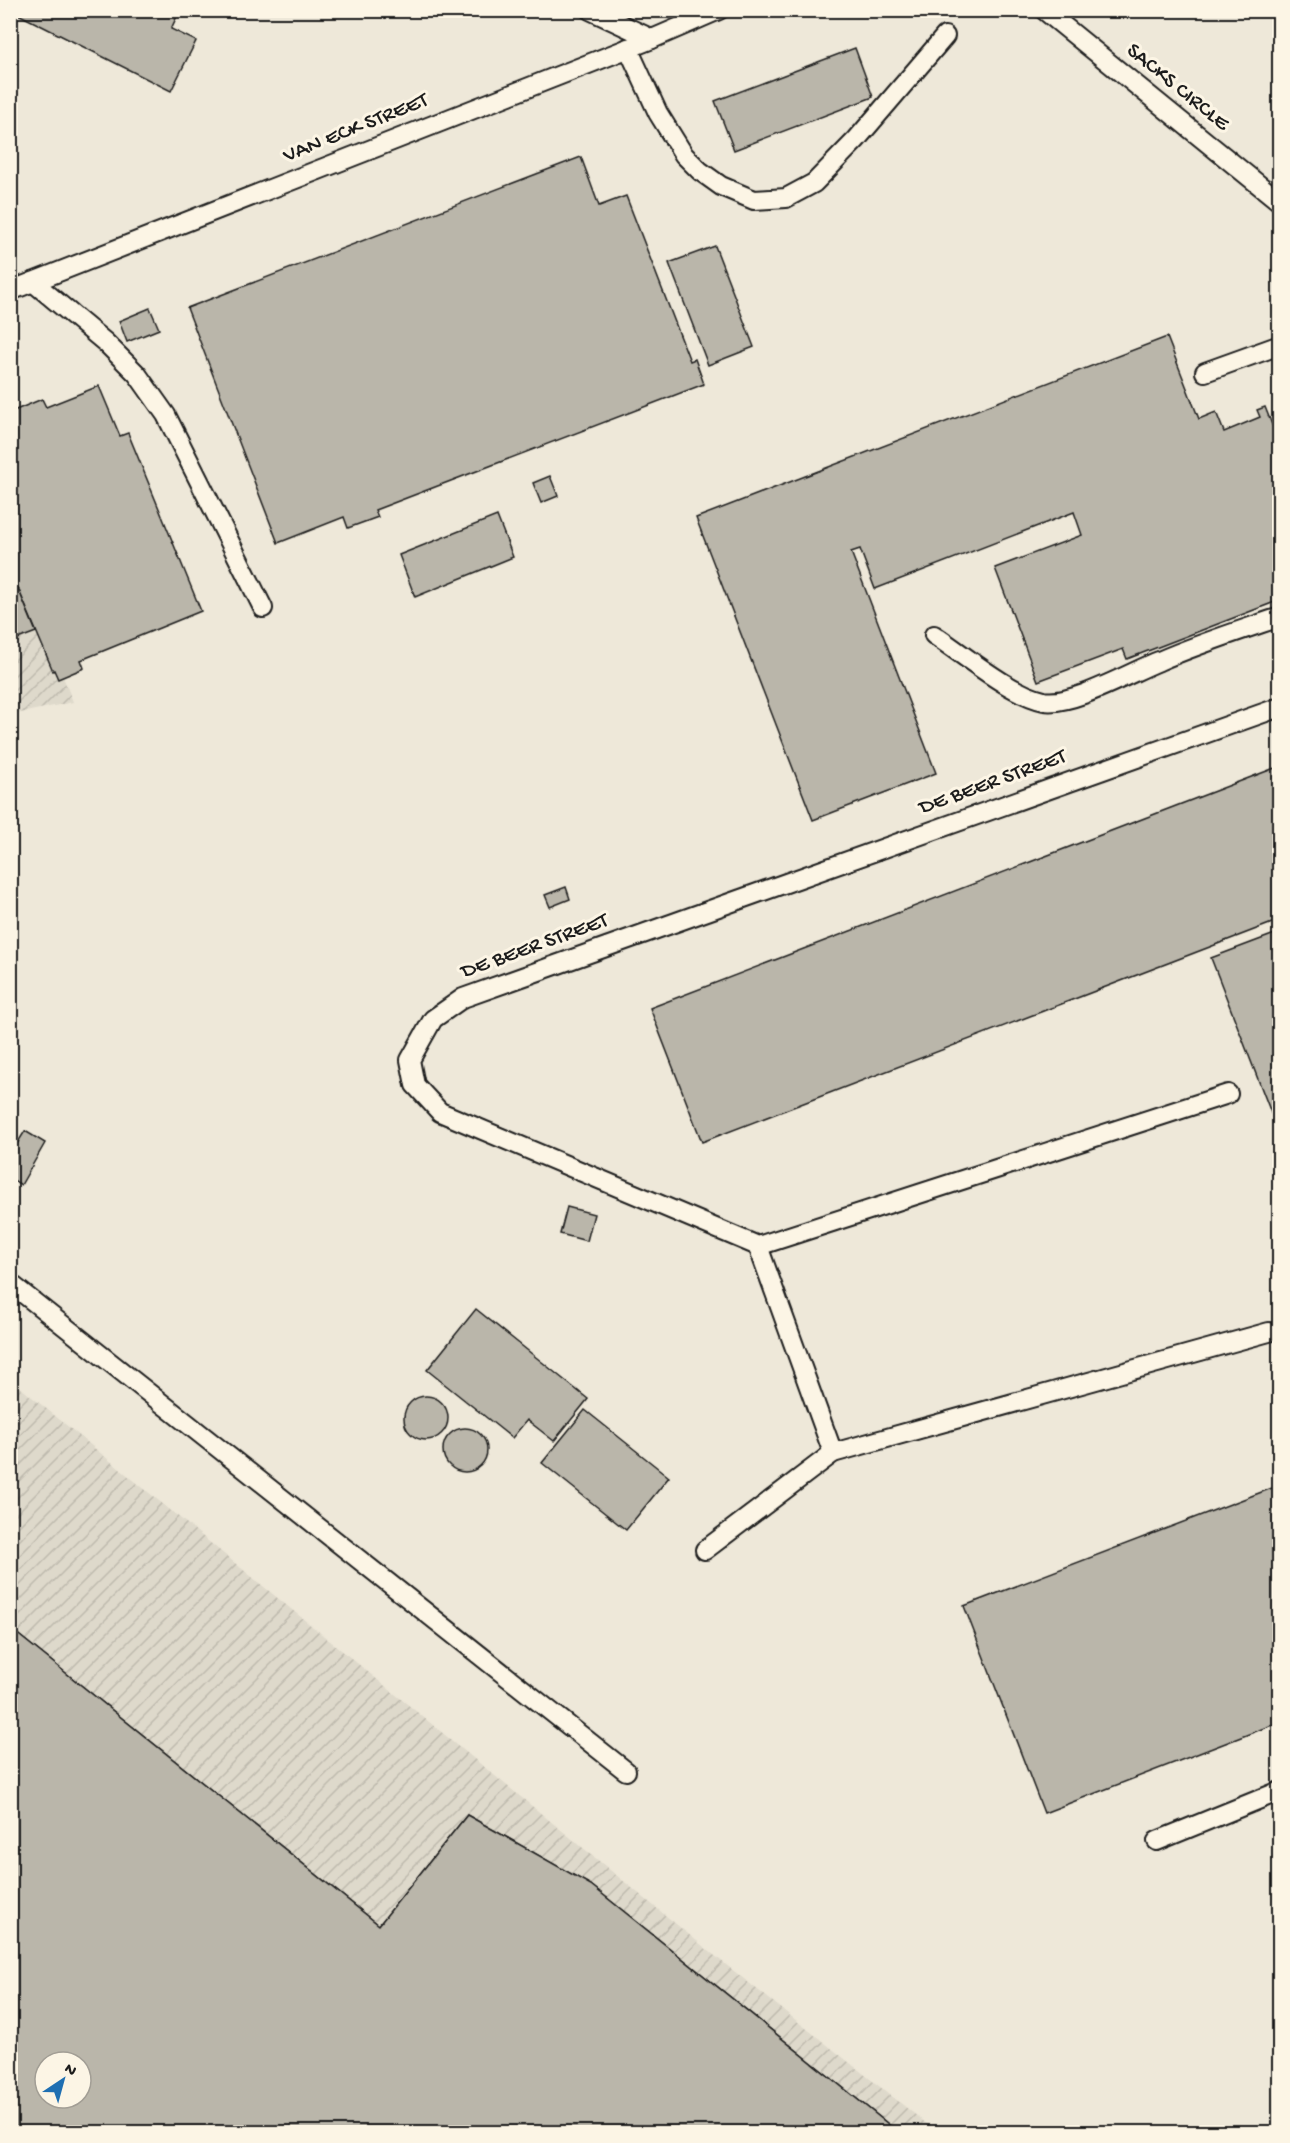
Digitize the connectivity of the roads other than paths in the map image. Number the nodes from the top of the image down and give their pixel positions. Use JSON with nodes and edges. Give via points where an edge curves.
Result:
{"nodes":[{"id":1,"x":590,"y":10,"type":"edge"},
{"id":2,"x":719,"y":10,"type":"edge"},
{"id":3,"x":1044,"y":10,"type":"edge"},
{"id":4,"x":945,"y":36,"type":"dead end"},
{"id":5,"x":652,"y":39,"type":"junction"},
{"id":6,"x":628,"y":48,"type":"junction"},
{"id":7,"x":1280,"y":202,"type":"edge"},
{"id":8,"x":33,"y":282,"type":"junction"},
{"id":9,"x":10,"y":291,"type":"edge"},
{"id":10,"x":1280,"y":345,"type":"edge"},
{"id":11,"x":1205,"y":372,"type":"dead end"},
{"id":12,"x":263,"y":608,"type":"dead end"},
{"id":13,"x":1280,"y":616,"type":"edge"},
{"id":14,"x":934,"y":635,"type":"dead end"},
{"id":15,"x":1280,"y":707,"type":"edge"},
{"id":16,"x":1228,"y":1094,"type":"dead end"},
{"id":17,"x":758,"y":1246,"type":"junction"},
{"id":18,"x":10,"y":1283,"type":"edge"},
{"id":19,"x":1269,"y":1332,"type":"dead end"},
{"id":20,"x":832,"y":1453,"type":"junction"},
{"id":21,"x":705,"y":1550,"type":"dead end"},
{"id":22,"x":626,"y":1771,"type":"dead end"},
{"id":23,"x":1280,"y":1791,"type":"edge"},
{"id":24,"x":1156,"y":1841,"type":"dead end"}],
"edges":[{"from":1,"to":5,"type":"lane"},
{"from":2,"to":5,"type":"lane","name":"VAN ECK STREET"},
{"from":3,"to":7,"type":"lane","name":"SACKS CIRCLE"},
{"from":4,"to":6,"type":"lane","via":[[814,183],[786,198],[754,200],[722,186],[684,155],[658,113]]},
{"from":5,"to":6,"type":"lane","name":"VAN ECK STREET"},
{"from":6,"to":8,"type":"lane","name":"VAN ECK STREET"},
{"from":8,"to":9,"type":"lane","name":"VAN ECK STREET"},
{"from":8,"to":12,"type":"lane","via":[[137,374],[166,416]]},
{"from":10,"to":11,"type":"lane"},
{"from":13,"to":14,"type":"lane","via":[[1058,702],[1029,696]]},
{"from":15,"to":17,"type":"lane","name":"DE BEER STREET","via":[[463,998],[434,1020],[410,1060],[415,1085],[440,1112]]},
{"from":16,"to":17,"type":"lane"},
{"from":17,"to":20,"type":"lane"},
{"from":18,"to":22,"type":"lane"},
{"from":19,"to":20,"type":"lane"},
{"from":20,"to":21,"type":"lane"},
{"from":23,"to":24,"type":"lane"}]}
